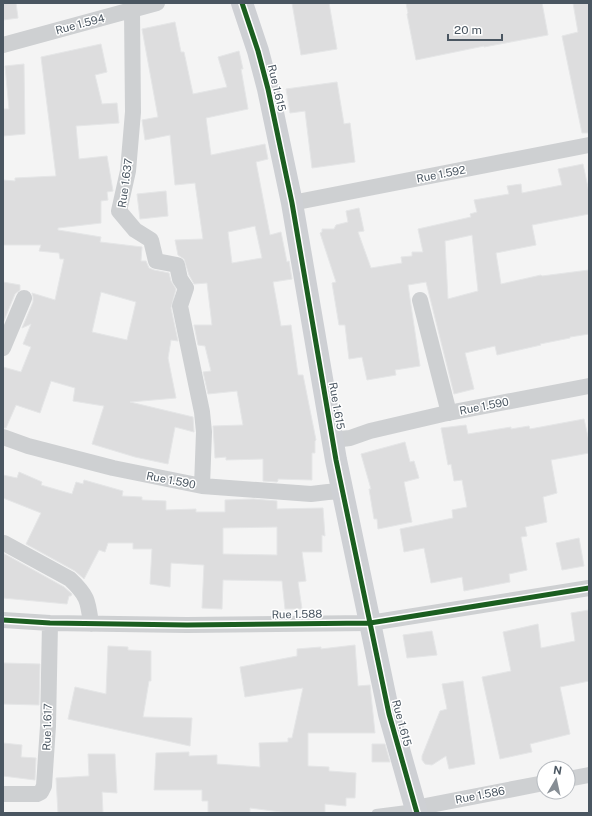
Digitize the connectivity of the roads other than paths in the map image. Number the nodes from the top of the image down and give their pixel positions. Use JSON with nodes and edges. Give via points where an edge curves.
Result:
{"nodes":[{"id":1,"x":157,"y":3,"type":"edge"},
{"id":2,"x":242,"y":3,"type":"edge"},
{"id":3,"x":132,"y":11,"type":"junction"},
{"id":4,"x":3,"y":45,"type":"edge"},
{"id":5,"x":589,"y":145,"type":"edge"},
{"id":6,"x":292,"y":203,"type":"junction"},
{"id":7,"x":24,"y":298,"type":"dead end"},
{"id":8,"x":420,"y":300,"type":"dead end"},
{"id":9,"x":3,"y":348,"type":"edge"},
{"id":10,"x":589,"y":386,"type":"edge"},
{"id":11,"x":450,"y":413,"type":"junction"},
{"id":12,"x":3,"y":437,"type":"edge"},
{"id":13,"x":333,"y":440,"type":"junction"},
{"id":14,"x":202,"y":486,"type":"junction"},
{"id":15,"x":343,"y":491,"type":"junction"},
{"id":16,"x":4,"y":543,"type":"dead end"},
{"id":17,"x":589,"y":588,"type":"edge"},
{"id":18,"x":3,"y":620,"type":"edge"},
{"id":19,"x":50,"y":623,"type":"junction"},
{"id":20,"x":370,"y":623,"type":"junction"},
{"id":21,"x":91,"y":624,"type":"junction"},
{"id":22,"x":589,"y":775,"type":"edge"},
{"id":23,"x":576,"y":777,"type":"edge"},
{"id":24,"x":536,"y":785,"type":"edge"},
{"id":25,"x":3,"y":794,"type":"edge"},
{"id":26,"x":416,"y":810,"type":"edge"},
{"id":27,"x":376,"y":813,"type":"edge"}],
"edges":[{"from":1,"to":3,"type":"street","name":"Rue 1.594"},
{"from":2,"to":6,"type":"street","name":"Rue 1.615","via":[[268,89]]},
{"from":3,"to":4,"type":"street","name":"Rue 1.594"},
{"from":3,"to":14,"type":"street","name":"Rue 1.637","via":[[133,112],[128,171],[119,211],[135,230],[151,240],[156,261],[177,265],[180,279],[186,288],[180,306],[202,412]]},
{"from":5,"to":6,"type":"street","name":"Rue 1.592"},
{"from":6,"to":13,"type":"street","name":"Rue 1.615"},
{"from":7,"to":9,"type":"street"},
{"from":8,"to":11,"type":"street"},
{"from":10,"to":11,"type":"street","name":"Rue 1.590"},
{"from":11,"to":13,"type":"street","name":"Rue 1.590"},
{"from":12,"to":14,"type":"street","name":"Rue 1.590","via":[[113,468]]},
{"from":13,"to":15,"type":"street","name":"Rue 1.615"},
{"from":14,"to":15,"type":"street","name":"Rue 1.590","via":[[311,494]]},
{"from":15,"to":20,"type":"street","name":"Rue 1.615"},
{"from":16,"to":21,"type":"street","via":[[70,579],[79,587],[88,602]]},
{"from":17,"to":20,"type":"street","name":"Rue 1.588"},
{"from":18,"to":19,"type":"street","name":"Rue 1.588"},
{"from":19,"to":21,"type":"street","name":"Rue 1.588"},
{"from":19,"to":25,"type":"street","name":"Rue 1.617","via":[[44,786],[37,794]]},
{"from":20,"to":21,"type":"street","name":"Rue 1.588"},
{"from":20,"to":26,"type":"street","name":"Rue 1.615","via":[[389,714]]},
{"from":22,"to":23,"type":"street"},
{"from":24,"to":26,"type":"street","name":"Rue 1.586"},
{"from":26,"to":27,"type":"lane"}]}
